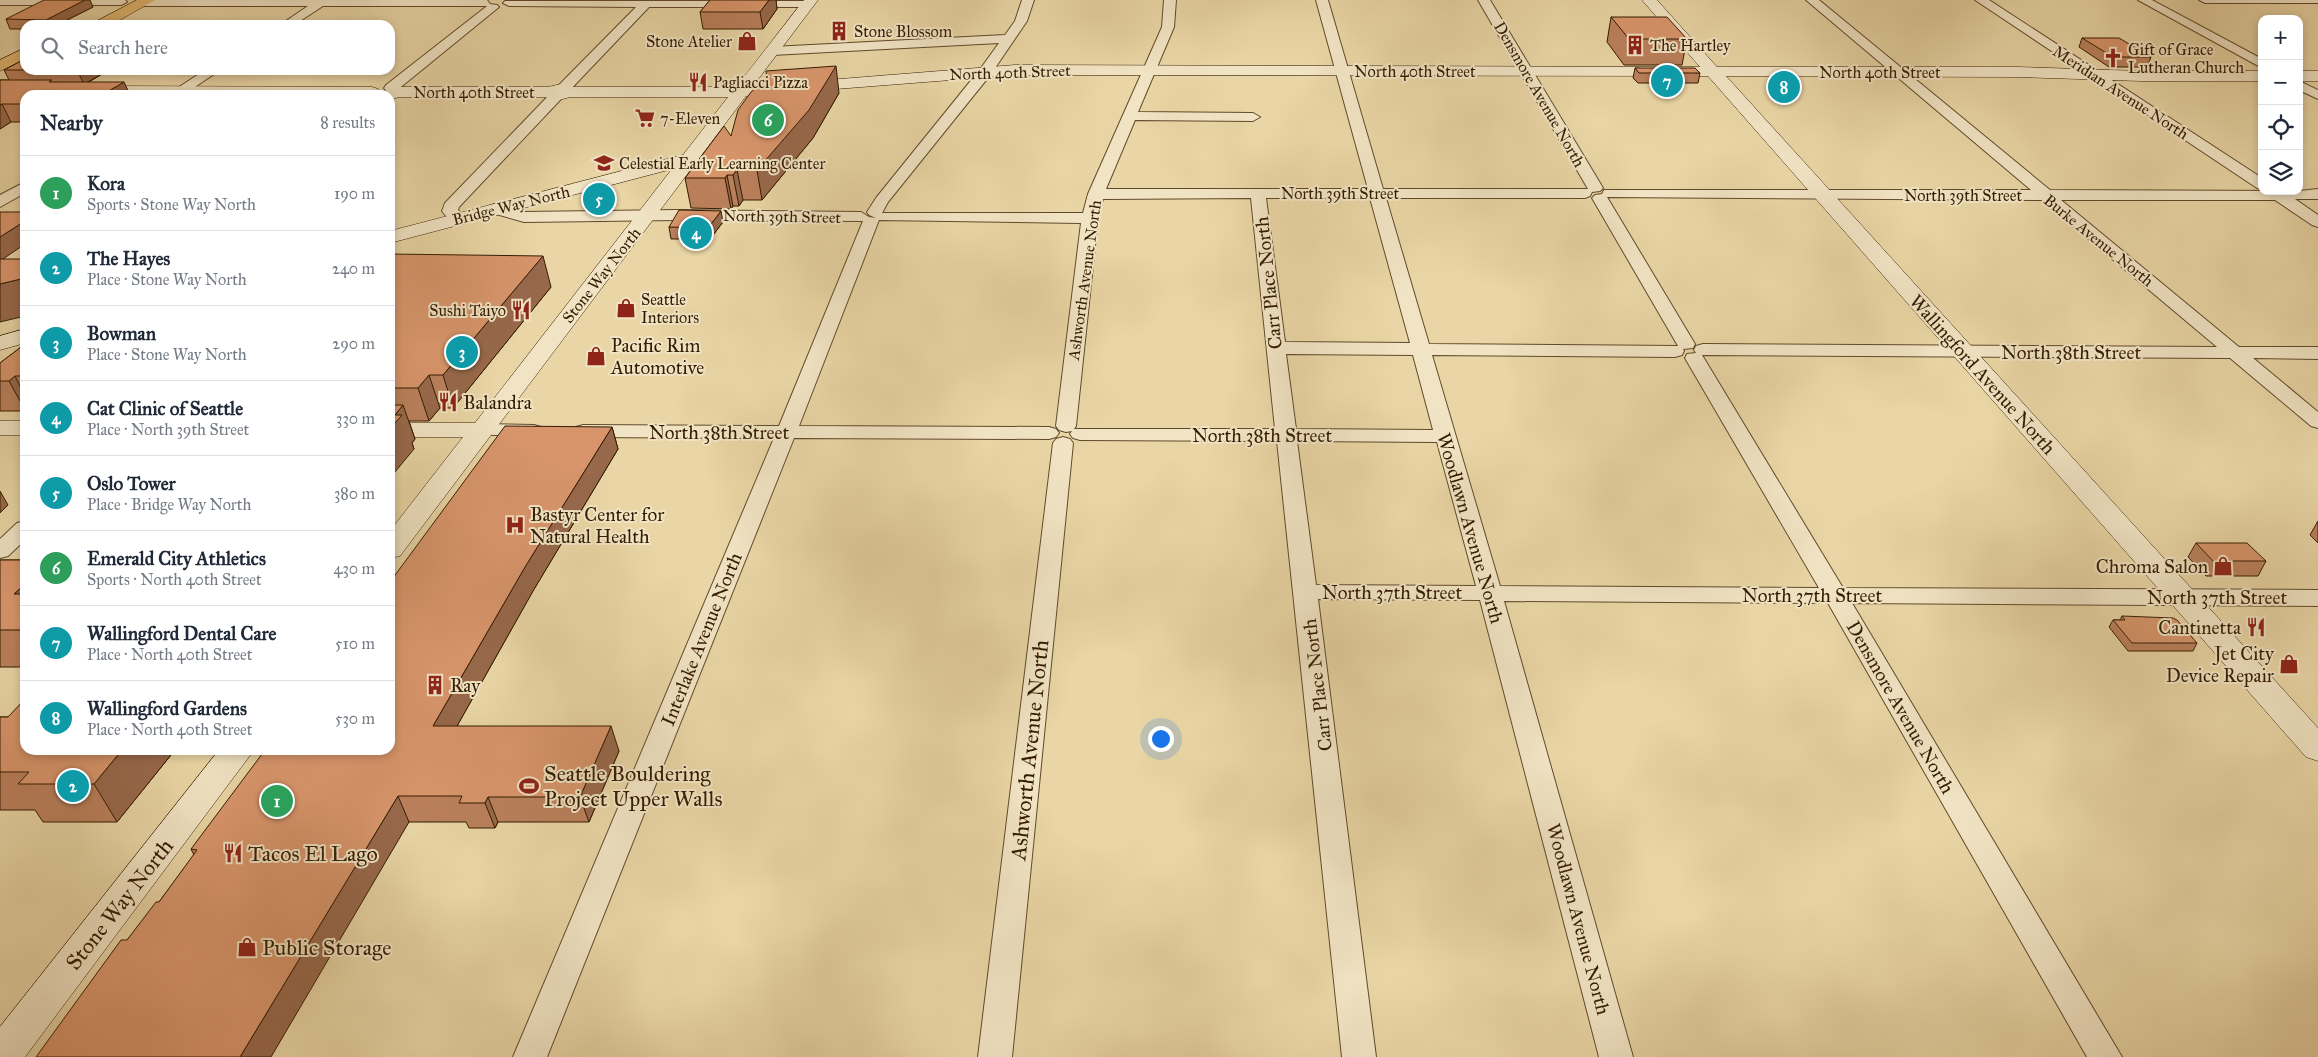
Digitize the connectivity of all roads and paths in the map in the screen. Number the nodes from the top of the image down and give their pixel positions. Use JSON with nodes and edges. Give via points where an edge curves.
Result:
{"nodes":[{"id":1,"x":1028,"y":0,"type":"edge"},
{"id":2,"x":1170,"y":0,"type":"edge"},
{"id":3,"x":1322,"y":0,"type":"edge"},
{"id":4,"x":1484,"y":0,"type":"edge"},
{"id":5,"x":1649,"y":0,"type":"edge"},
{"id":6,"x":1812,"y":0,"type":"edge"},
{"id":7,"x":1980,"y":0,"type":"edge"},
{"id":8,"x":2144,"y":0,"type":"edge"},
{"id":9,"x":2205,"y":0,"type":"edge"},
{"id":10,"x":2307,"y":0,"type":"edge"},
{"id":11,"x":2318,"y":0,"type":"edge"},
{"id":12,"x":123,"y":1,"type":"edge"},
{"id":13,"x":0,"y":2,"type":"edge"},
{"id":14,"x":145,"y":2,"type":"edge"},
{"id":15,"x":323,"y":2,"type":"edge"},
{"id":16,"x":507,"y":2,"type":"edge"},
{"id":17,"x":648,"y":2,"type":"edge"},
{"id":18,"x":810,"y":2,"type":"edge"},
{"id":19,"x":492,"y":4,"type":"edge"},
{"id":20,"x":2318,"y":5,"type":"edge"},
{"id":21,"x":86,"y":20,"type":"dead end"},
{"id":22,"x":110,"y":20,"type":"edge"},
{"id":23,"x":294,"y":20,"type":"edge"},
{"id":24,"x":1007,"y":39,"type":"junction"},
{"id":25,"x":772,"y":51,"type":"junction"},
{"id":26,"x":20,"y":56,"type":"edge"},
{"id":27,"x":2258,"y":62,"type":"edge"},
{"id":28,"x":0,"y":66,"type":"edge"},
{"id":29,"x":20,"y":67,"type":"edge"},
{"id":30,"x":1149,"y":70,"type":"junction"},
{"id":31,"x":1343,"y":70,"type":"junction"},
{"id":32,"x":986,"y":71,"type":"junction"},
{"id":33,"x":1527,"y":71,"type":"junction"},
{"id":34,"x":1713,"y":71,"type":"junction"},
{"id":35,"x":1898,"y":72,"type":"junction"},
{"id":36,"x":2093,"y":74,"type":"junction"},
{"id":37,"x":206,"y":75,"type":"edge"},
{"id":38,"x":2258,"y":76,"type":"edge"},
{"id":39,"x":2303,"y":76,"type":"edge"},
{"id":40,"x":2318,"y":76,"type":"edge"},
{"id":41,"x":0,"y":77,"type":"edge"},
{"id":42,"x":2303,"y":87,"type":"edge"},
{"id":43,"x":182,"y":90,"type":"edge"},
{"id":44,"x":394,"y":90,"type":"edge"},
{"id":45,"x":395,"y":92,"type":"edge"},
{"id":46,"x":560,"y":92,"type":"junction"},
{"id":47,"x":740,"y":92,"type":"junction"},
{"id":48,"x":2318,"y":95,"type":"edge"},
{"id":49,"x":1130,"y":116,"type":"junction"},
{"id":50,"x":1253,"y":116,"type":"dead end"},
{"id":51,"x":690,"y":159,"type":"junction"},
{"id":52,"x":2258,"y":182,"type":"edge"},
{"id":53,"x":20,"y":192,"type":"edge"},
{"id":54,"x":1377,"y":193,"type":"junction"},
{"id":55,"x":1597,"y":193,"type":"junction"},
{"id":56,"x":2258,"y":193,"type":"edge"},
{"id":57,"x":1096,"y":194,"type":"junction"},
{"id":58,"x":1258,"y":194,"type":"junction"},
{"id":59,"x":1822,"y":194,"type":"junction"},
{"id":60,"x":2303,"y":194,"type":"edge"},
{"id":61,"x":2318,"y":194,"type":"edge"},
{"id":62,"x":2043,"y":195,"type":"junction"},
{"id":63,"x":2277,"y":195,"type":"edge"},
{"id":64,"x":495,"y":209,"type":"junction"},
{"id":65,"x":1,"y":211,"type":"edge"},
{"id":66,"x":647,"y":215,"type":"junction"},
{"id":67,"x":873,"y":217,"type":"junction"},
{"id":68,"x":1090,"y":218,"type":"junction"},
{"id":69,"x":458,"y":219,"type":"junction"},
{"id":70,"x":2318,"y":222,"type":"edge"},
{"id":71,"x":395,"y":235,"type":"edge"},
{"id":72,"x":20,"y":327,"type":"edge"},
{"id":73,"x":0,"y":332,"type":"edge"},
{"id":74,"x":20,"y":337,"type":"edge"},
{"id":75,"x":0,"y":343,"type":"edge"},
{"id":76,"x":1276,"y":348,"type":"junction"},
{"id":77,"x":1420,"y":349,"type":"junction"},
{"id":78,"x":1689,"y":350,"type":"junction"},
{"id":79,"x":1963,"y":351,"type":"junction"},
{"id":80,"x":2235,"y":352,"type":"junction"},
{"id":81,"x":2318,"y":353,"type":"edge"},
{"id":82,"x":2318,"y":422,"type":"edge"},
{"id":83,"x":0,"y":428,"type":"edge"},
{"id":84,"x":20,"y":428,"type":"edge"},
{"id":85,"x":395,"y":430,"type":"edge"},
{"id":86,"x":482,"y":430,"type":"junction"},
{"id":87,"x":785,"y":432,"type":"junction"},
{"id":88,"x":1064,"y":434,"type":"junction"},
{"id":89,"x":1287,"y":435,"type":"junction"},
{"id":90,"x":1445,"y":436,"type":"junction"},
{"id":91,"x":20,"y":533,"type":"edge"},
{"id":92,"x":395,"y":543,"type":"edge"},
{"id":93,"x":0,"y":551,"type":"edge"},
{"id":94,"x":1306,"y":592,"type":"junction"},
{"id":95,"x":1490,"y":593,"type":"junction"},
{"id":96,"x":1835,"y":595,"type":"junction"},
{"id":97,"x":2182,"y":597,"type":"junction"},
{"id":98,"x":2318,"y":598,"type":"edge"},
{"id":99,"x":2318,"y":749,"type":"edge"},
{"id":100,"x":233,"y":755,"type":"edge"},
{"id":101,"x":1,"y":1057,"type":"edge"},
{"id":102,"x":530,"y":1057,"type":"edge"},
{"id":103,"x":995,"y":1057,"type":"edge"},
{"id":104,"x":1359,"y":1057,"type":"edge"},
{"id":105,"x":1616,"y":1057,"type":"edge"},
{"id":106,"x":2105,"y":1057,"type":"edge"}],
"edges":[{"from":1,"to":24,"type":"street","name":"Interlake Avenue North","via":[[1021,21]]},
{"from":2,"to":30,"type":"street","name":"Ashworth Avenue North","via":[[1168,28]]},
{"from":3,"to":31,"type":"street","name":"Woodlawn Avenue North"},
{"from":4,"to":33,"type":"street","name":"Densmore Avenue North"},
{"from":5,"to":34,"type":"street","name":"Wallingford Avenue North"},
{"from":6,"to":35,"type":"street","name":"Burke Avenue North"},
{"from":7,"to":36,"type":"street","name":"Meridian Avenue North"},
{"from":8,"to":27,"type":"street"},
{"from":9,"to":10,"type":"street"},
{"from":10,"to":11,"type":"street"},
{"from":10,"to":20,"type":"street"},
{"from":12,"to":13,"type":"street"},
{"from":12,"to":21,"type":"highway"},
{"from":14,"to":15,"type":"street"},
{"from":14,"to":22,"type":"highway"},
{"from":15,"to":19,"type":"street"},
{"from":15,"to":23,"type":"street"},
{"from":16,"to":17,"type":"street"},
{"from":16,"to":19,"type":"street"},
{"from":17,"to":18,"type":"street"},
{"from":17,"to":46,"type":"street"},
{"from":18,"to":25,"type":"street","name":"Stone Way North"},
{"from":19,"to":44,"type":"street"},
{"from":24,"to":25,"type":"street"},
{"from":24,"to":32,"type":"street","name":"Interlake Avenue North"},
{"from":25,"to":47,"type":"street","name":"Stone Way North"},
{"from":26,"to":28,"type":"highway"},
{"from":29,"to":41,"type":"highway"},
{"from":30,"to":31,"type":"street","name":"North 40th Street"},
{"from":30,"to":32,"type":"street","name":"North 40th Street"},
{"from":30,"to":49,"type":"street","name":"Ashworth Avenue North"},
{"from":31,"to":33,"type":"street","name":"North 40th Street"},
{"from":31,"to":54,"type":"street","name":"Woodlawn Avenue North"},
{"from":32,"to":47,"type":"street","name":"North 40th Street"},
{"from":32,"to":67,"type":"street","name":"Interlake Avenue North","via":[[881,201]]},
{"from":33,"to":34,"type":"street","name":"North 40th Street"},
{"from":33,"to":55,"type":"street","name":"Densmore Avenue North"},
{"from":34,"to":35,"type":"street","name":"North 40th Street"},
{"from":34,"to":59,"type":"street","name":"Wallingford Avenue North"},
{"from":35,"to":36,"type":"street","name":"North 40th Street"},
{"from":35,"to":62,"type":"street","name":"Burke Avenue North"},
{"from":36,"to":38,"type":"street","name":"North 40th Street"},
{"from":36,"to":52,"type":"street","name":"Meridian Avenue North"},
{"from":37,"to":43,"type":"street"},
{"from":39,"to":40,"type":"street"},
{"from":42,"to":48,"type":"street"},
{"from":45,"to":46,"type":"street","name":"North 40th Street"},
{"from":46,"to":47,"type":"street","name":"North 40th Street"},
{"from":46,"to":69,"type":"street","via":[[450,206],[450,211]]},
{"from":47,"to":51,"type":"street","name":"Stone Way North"},
{"from":49,"to":50,"type":"street"},
{"from":49,"to":57,"type":"street","name":"Ashworth Avenue North"},
{"from":51,"to":64,"type":"street","name":"Bridge Way North"},
{"from":51,"to":66,"type":"street","name":"Stone Way North"},
{"from":53,"to":65,"type":"street"},
{"from":54,"to":55,"type":"street","name":"North 39th Street"},
{"from":54,"to":58,"type":"street","name":"North 39th Street"},
{"from":54,"to":77,"type":"street","name":"Woodlawn Avenue North"},
{"from":55,"to":59,"type":"street","name":"North 39th Street"},
{"from":55,"to":78,"type":"street","name":"Densmore Avenue North"},
{"from":56,"to":62,"type":"street","name":"North 39th Street"},
{"from":57,"to":58,"type":"street","name":"North 39th Street"},
{"from":57,"to":68,"type":"street","name":"Ashworth Avenue North"},
{"from":58,"to":76,"type":"street","name":"Carr Place North"},
{"from":59,"to":62,"type":"street","name":"North 39th Street"},
{"from":59,"to":79,"type":"street","name":"Wallingford Avenue North"},
{"from":60,"to":61,"type":"street","name":"North 39th Street"},
{"from":62,"to":80,"type":"street","name":"Burke Avenue North"},
{"from":63,"to":70,"type":"street"},
{"from":64,"to":66,"type":"street","name":"North 39th Street","via":[[524,217]]},
{"from":64,"to":69,"type":"street","name":"Bridge Way North"},
{"from":66,"to":67,"type":"street","name":"North 39th Street"},
{"from":66,"to":86,"type":"street","name":"Stone Way North"},
{"from":67,"to":68,"type":"street","name":"North 39th Street"},
{"from":67,"to":87,"type":"street","name":"Interlake Avenue North"},
{"from":68,"to":88,"type":"street","name":"Ashworth Avenue North"},
{"from":69,"to":71,"type":"street","name":"Bridge Way North"},
{"from":72,"to":73,"type":"street"},
{"from":74,"to":75,"type":"street"},
{"from":76,"to":77,"type":"street","name":"North 38th Street"},
{"from":76,"to":89,"type":"street","name":"Carr Place North"},
{"from":77,"to":78,"type":"street","name":"North 38th Street"},
{"from":77,"to":90,"type":"street","name":"Woodlawn Avenue North"},
{"from":78,"to":79,"type":"street","name":"North 38th Street"},
{"from":78,"to":96,"type":"street","name":"Densmore Avenue North"},
{"from":79,"to":80,"type":"street","name":"North 38th Street"},
{"from":79,"to":97,"type":"street","name":"Wallingford Avenue North"},
{"from":80,"to":81,"type":"street","name":"North 38th Street"},
{"from":80,"to":82,"type":"street","name":"Burke Avenue North"},
{"from":83,"to":84,"type":"street"},
{"from":85,"to":86,"type":"street","name":"North 38th Street"},
{"from":86,"to":87,"type":"street","name":"North 38th Street"},
{"from":86,"to":92,"type":"street","name":"Stone Way North"},
{"from":87,"to":88,"type":"street","name":"North 38th Street"},
{"from":87,"to":102,"type":"street","name":"Interlake Avenue North"},
{"from":88,"to":89,"type":"street","name":"North 38th Street"},
{"from":88,"to":103,"type":"street","name":"Ashworth Avenue North"},
{"from":89,"to":90,"type":"street","name":"North 38th Street"},
{"from":89,"to":94,"type":"street","name":"Carr Place North"},
{"from":90,"to":95,"type":"street","name":"Woodlawn Avenue North"},
{"from":91,"to":93,"type":"street"},
{"from":94,"to":95,"type":"street","name":"North 37th Street"},
{"from":94,"to":104,"type":"street","name":"Carr Place North"},
{"from":95,"to":96,"type":"street","name":"North 37th Street"},
{"from":95,"to":105,"type":"street","name":"Woodlawn Avenue North"},
{"from":96,"to":97,"type":"street","name":"North 37th Street"},
{"from":96,"to":106,"type":"street","name":"Densmore Avenue North"},
{"from":97,"to":98,"type":"street","name":"North 37th Street"},
{"from":97,"to":99,"type":"street","name":"Wallingford Avenue North"},
{"from":100,"to":101,"type":"street","name":"Stone Way North"}]}
